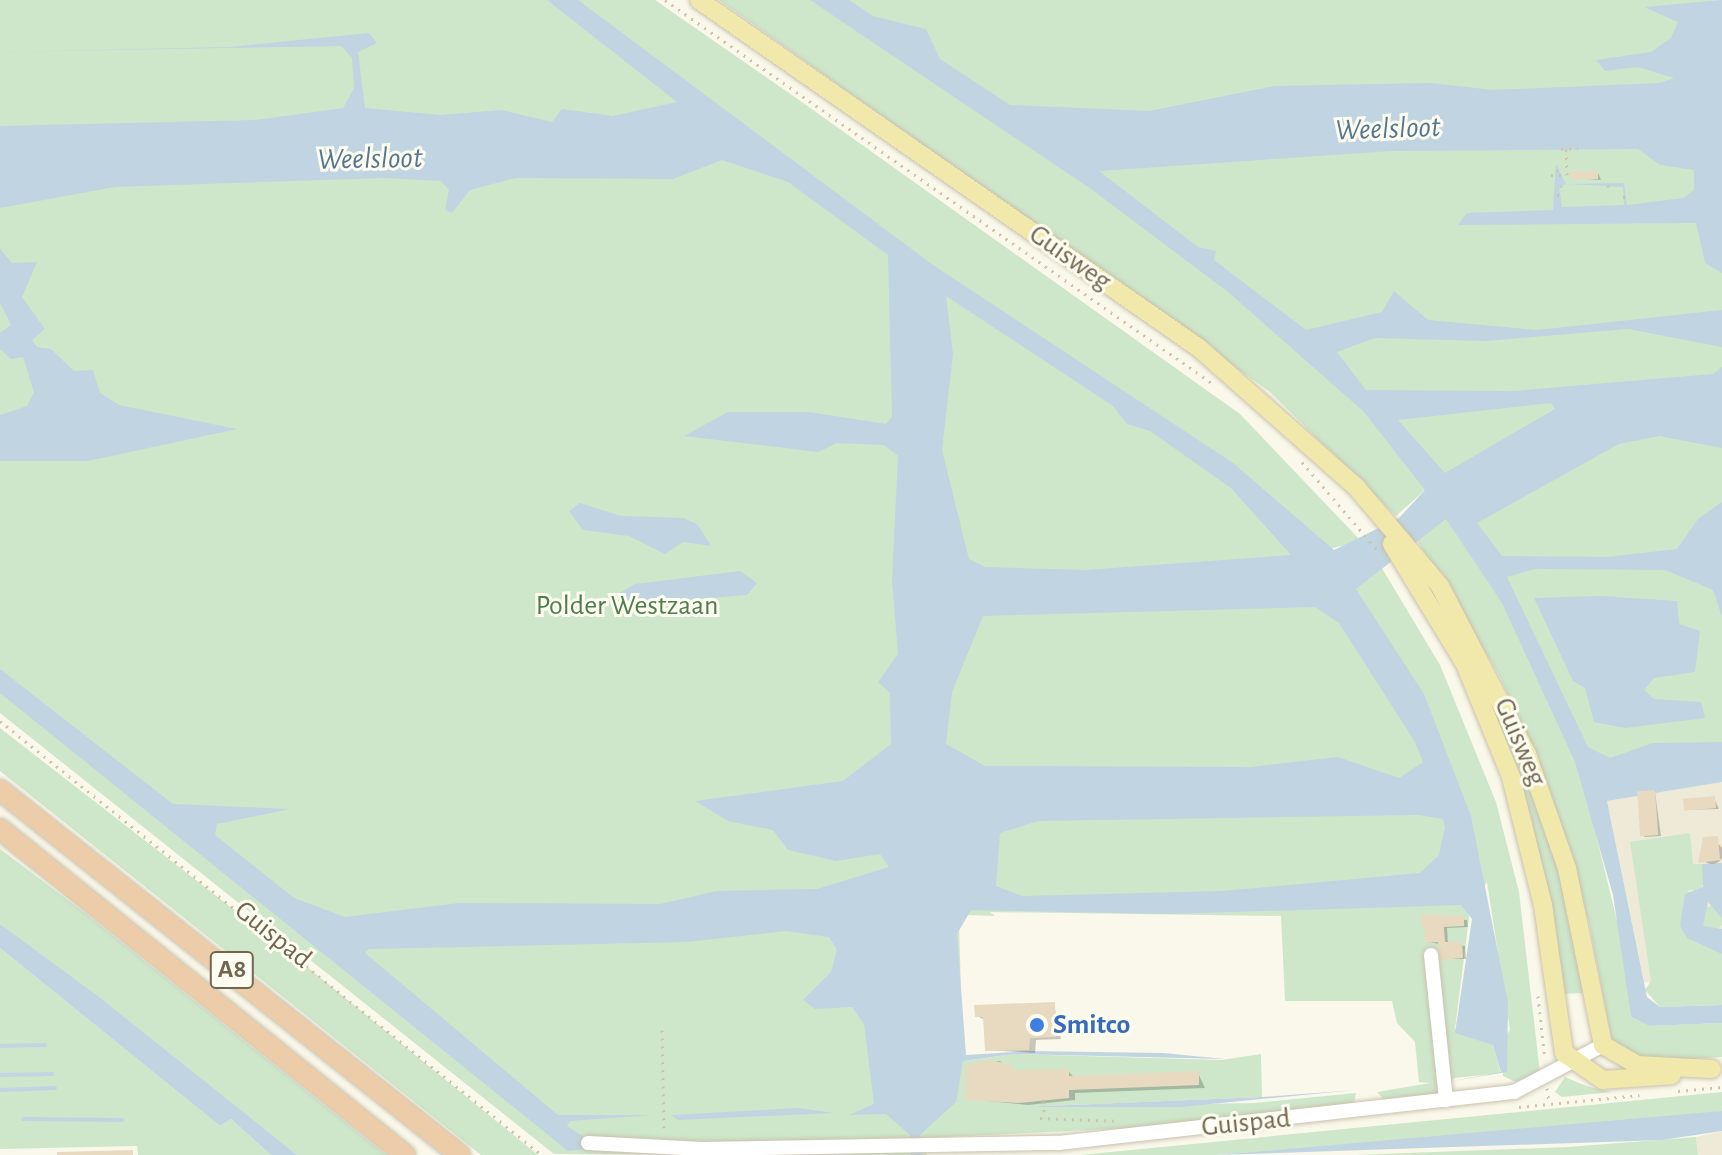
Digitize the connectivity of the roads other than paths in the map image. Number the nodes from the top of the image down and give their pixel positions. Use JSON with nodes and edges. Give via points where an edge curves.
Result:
{"nodes":[{"id":1,"x":699,"y":0,"type":"edge"},
{"id":2,"x":1404,"y":550,"type":"junction"},
{"id":3,"x":0,"y":790,"type":"edge"},
{"id":4,"x":0,"y":829,"type":"edge"},
{"id":5,"x":1431,"y":955,"type":"dead end"},
{"id":6,"x":1603,"y":1045,"type":"junction"},
{"id":7,"x":1571,"y":1063,"type":"junction"},
{"id":8,"x":1717,"y":1068,"type":"edge"},
{"id":9,"x":1446,"y":1100,"type":"junction"},
{"id":10,"x":588,"y":1143,"type":"dead end"},
{"id":11,"x":405,"y":1155,"type":"edge"},
{"id":12,"x":460,"y":1155,"type":"edge"}],
"edges":[{"from":1,"to":2,"type":"main road","name":"Guisweg","via":[[1199,348],[1318,451],[1375,525]]},
{"from":2,"to":6,"type":"main road","name":"Guisweg","via":[[1475,646],[1537,778],[1567,868]]},
{"from":2,"to":7,"type":"main road","name":"Guisweg","via":[[1465,664],[1511,777],[1543,905],[1559,1040]]},
{"from":3,"to":12,"type":"highway","number":"A8"},
{"from":4,"to":11,"type":"highway","number":"A8"},
{"from":5,"to":9,"type":"street"},
{"from":6,"to":7,"type":"street","name":"Guispad"},
{"from":6,"to":8,"type":"main road","via":[[1637,1065]]},
{"from":7,"to":8,"type":"main road","via":[[1594,1078],[1624,1082]]},
{"from":7,"to":9,"type":"street","name":"Guispad","via":[[1520,1091]]},
{"from":9,"to":10,"type":"street","name":"Guispad","via":[[1149,1134],[900,1144]]}]}
